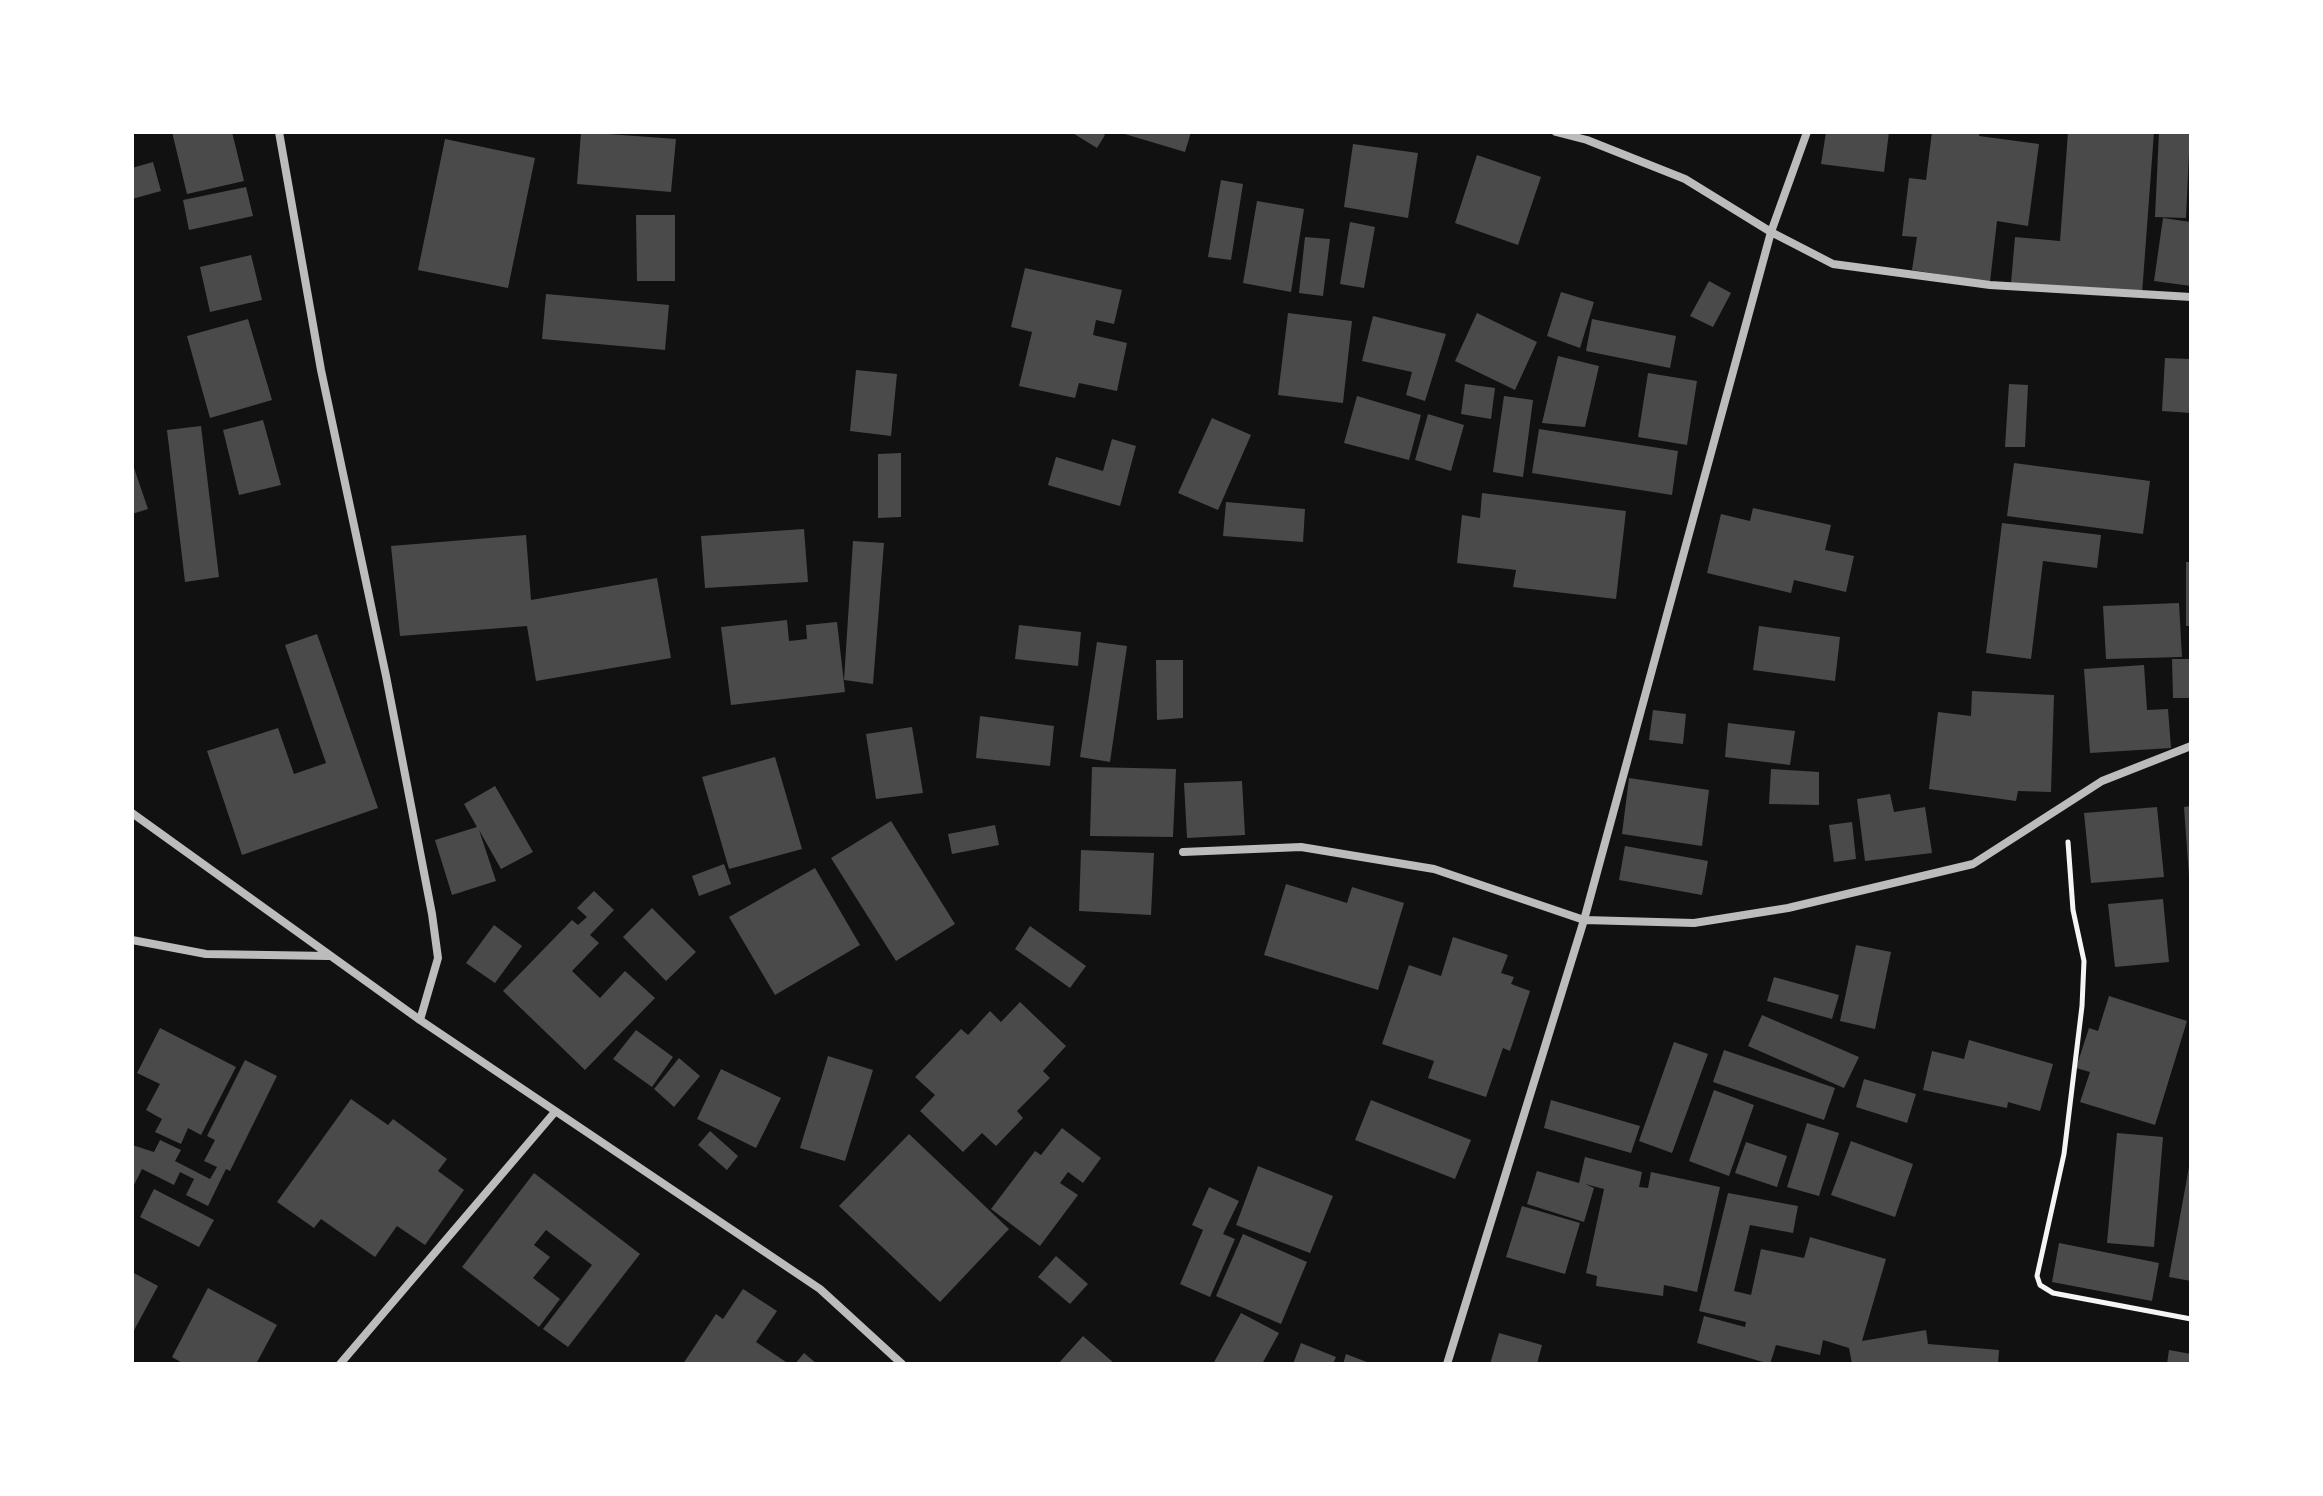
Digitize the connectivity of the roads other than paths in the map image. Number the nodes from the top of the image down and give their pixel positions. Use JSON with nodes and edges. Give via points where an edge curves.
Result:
{"nodes":[{"id":1,"x":279,"y":132,"type":"edge"},
{"id":2,"x":1556,"y":132,"type":"edge"},
{"id":3,"x":1807,"y":132,"type":"edge"},
{"id":4,"x":1771,"y":232,"type":"junction"},
{"id":5,"x":2191,"y":297,"type":"edge"},
{"id":6,"x":2191,"y":746,"type":"edge"},
{"id":7,"x":132,"y":813,"type":"edge"},
{"id":8,"x":1183,"y":852,"type":"dead end"},
{"id":9,"x":1584,"y":920,"type":"junction"},
{"id":10,"x":132,"y":940,"type":"edge"},
{"id":11,"x":330,"y":956,"type":"junction"},
{"id":12,"x":420,"y":1020,"type":"junction"},
{"id":13,"x":554,"y":1113,"type":"junction"},
{"id":14,"x":340,"y":1364,"type":"edge"},
{"id":15,"x":902,"y":1364,"type":"edge"},
{"id":16,"x":1447,"y":1364,"type":"edge"}],
"edges":[{"from":1,"to":12,"type":"street","via":[[321,370],[432,914],[438,958]]},
{"from":2,"to":4,"type":"street","via":[[1685,179]]},
{"from":3,"to":4,"type":"street"},
{"from":4,"to":5,"type":"street","via":[[1833,264],[1990,285]]},
{"from":4,"to":9,"type":"street"},
{"from":6,"to":9,"type":"street","via":[[2102,781],[1973,864],[1788,908],[1694,923]]},
{"from":7,"to":11,"type":"street"},
{"from":8,"to":9,"type":"street","via":[[1301,847],[1419,867]]},
{"from":9,"to":16,"type":"street"},
{"from":10,"to":11,"type":"street","via":[[206,954]]},
{"from":11,"to":12,"type":"street"},
{"from":12,"to":13,"type":"street"},
{"from":13,"to":14,"type":"street"},
{"from":13,"to":15,"type":"street","via":[[820,1289]]}]}
